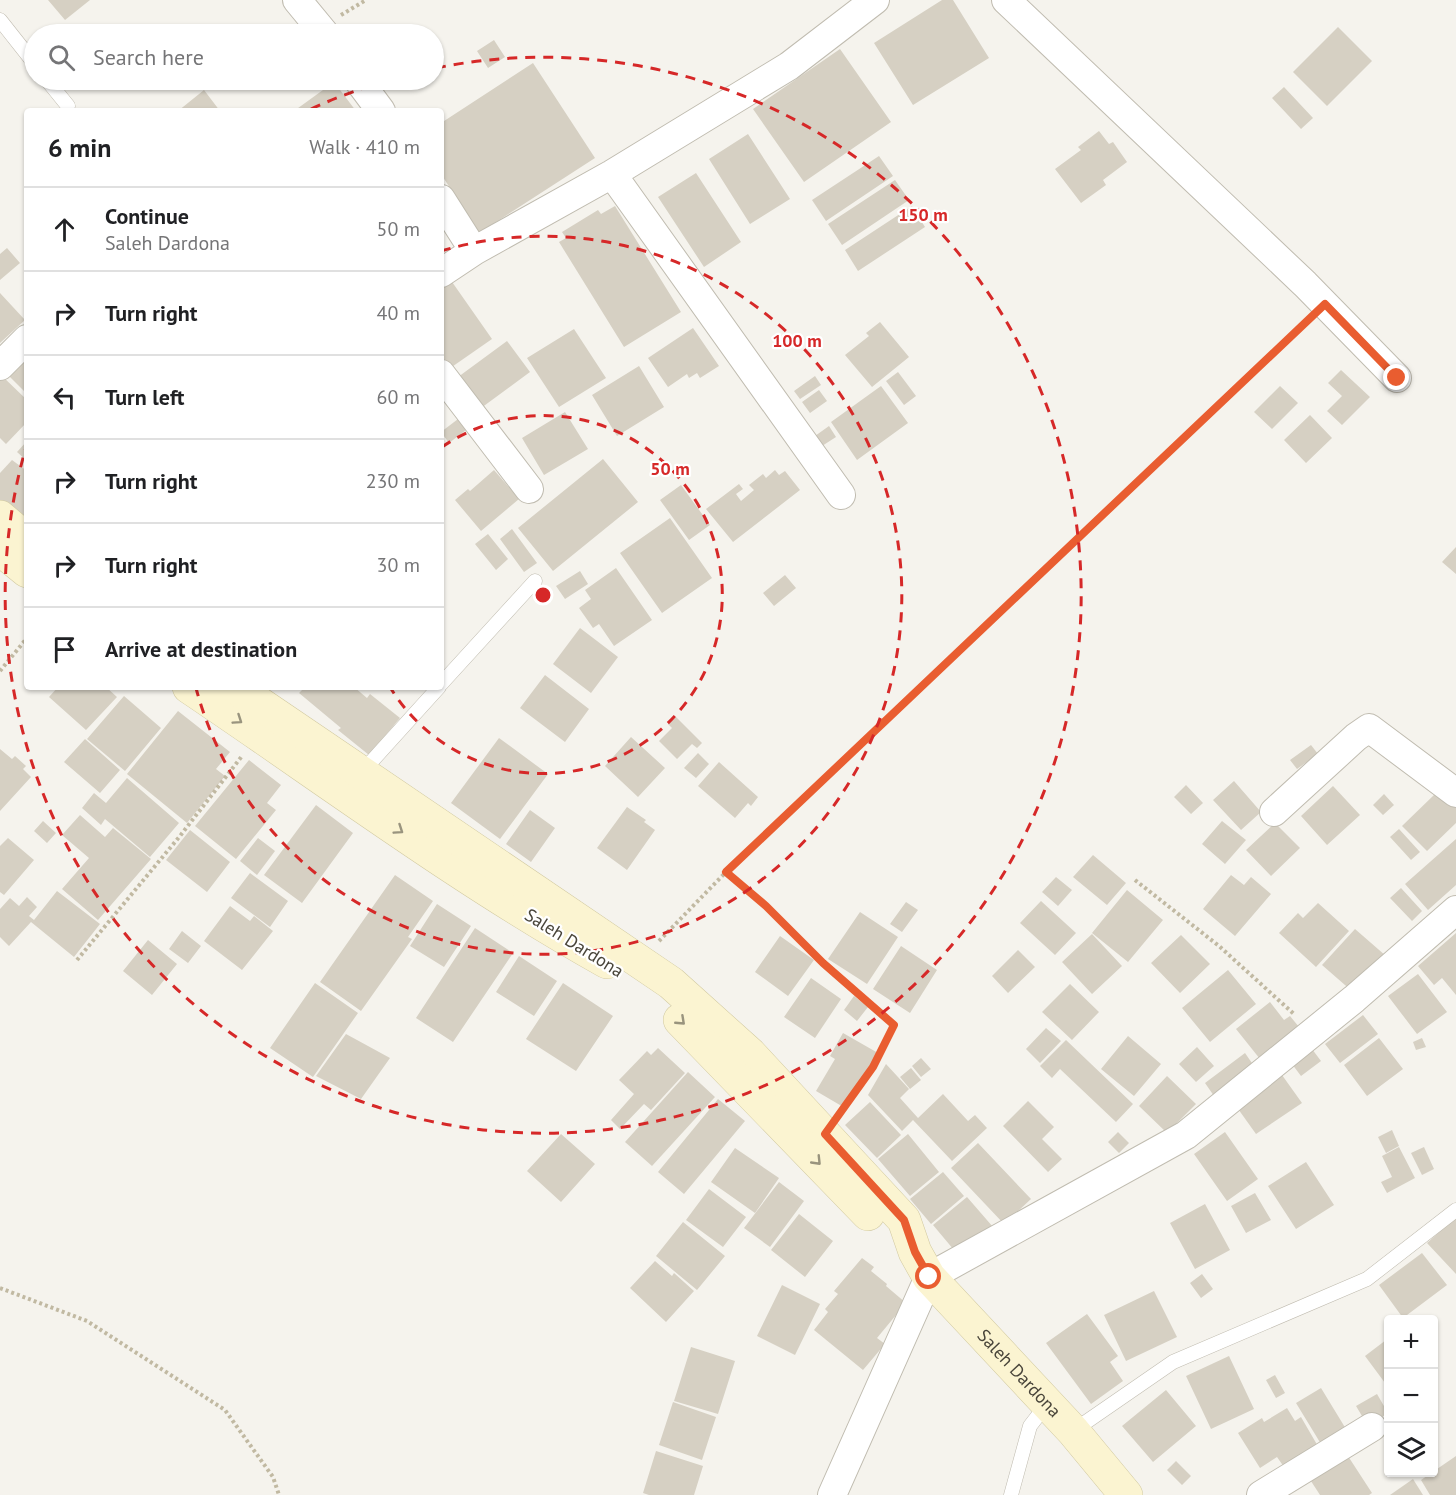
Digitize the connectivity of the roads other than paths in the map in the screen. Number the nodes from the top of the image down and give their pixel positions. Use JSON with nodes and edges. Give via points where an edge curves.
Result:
{"nodes":[{"id":1,"x":297,"y":0,"type":"edge"},
{"id":2,"x":875,"y":0,"type":"edge"},
{"id":3,"x":1006,"y":0,"type":"edge"},
{"id":4,"x":0,"y":20,"type":"edge"},
{"id":5,"x":317,"y":24,"type":"edge"},
{"id":6,"x":24,"y":50,"type":"edge"},
{"id":7,"x":55,"y":90,"type":"edge"},
{"id":8,"x":365,"y":90,"type":"edge"},
{"id":9,"x":68,"y":106,"type":"dead end"},
{"id":10,"x":379,"y":108,"type":"edge"},
{"id":11,"x":612,"y":174,"type":"junction"},
{"id":12,"x":444,"y":204,"type":"edge"},
{"id":13,"x":474,"y":251,"type":"junction"},
{"id":14,"x":444,"y":271,"type":"edge"},
{"id":15,"x":24,"y":342,"type":"edge"},
{"id":16,"x":0,"y":366,"type":"edge"},
{"id":17,"x":444,"y":378,"type":"edge"},
{"id":18,"x":1397,"y":378,"type":"dead end"},
{"id":19,"x":530,"y":489,"type":"dead end"},
{"id":20,"x":841,"y":495,"type":"dead end"},
{"id":21,"x":0,"y":517,"type":"edge"},
{"id":22,"x":24,"y":537,"type":"edge"},
{"id":23,"x":0,"y":549,"type":"edge"},
{"id":24,"x":24,"y":569,"type":"edge"},
{"id":25,"x":535,"y":580,"type":"dead end"},
{"id":26,"x":444,"y":682,"type":"edge"},
{"id":27,"x":193,"y":690,"type":"edge"},
{"id":28,"x":239,"y":690,"type":"edge"},
{"id":29,"x":436,"y":690,"type":"edge"},
{"id":30,"x":362,"y":772,"type":"junction"},
{"id":31,"x":1456,"y":793,"type":"edge"},
{"id":32,"x":1274,"y":812,"type":"dead end"},
{"id":33,"x":1456,"y":910,"type":"edge"},
{"id":34,"x":1456,"y":1210,"type":"edge"},
{"id":35,"x":922,"y":1265,"type":"junction"},
{"id":36,"x":1047,"y":1404,"type":"junction"},
{"id":37,"x":1372,"y":1427,"type":"dead end"},
{"id":38,"x":1073,"y":1431,"type":"junction"},
{"id":39,"x":832,"y":1495,"type":"edge"},
{"id":40,"x":1011,"y":1495,"type":"edge"},
{"id":41,"x":1125,"y":1495,"type":"edge"},
{"id":42,"x":1261,"y":1495,"type":"edge"}],
"edges":[{"from":1,"to":5,"type":"street"},
{"from":2,"to":11,"type":"street","via":[[789,66]]},
{"from":3,"to":18,"type":"street","via":[[1325,304]]},
{"from":4,"to":6,"type":"lane"},
{"from":7,"to":9,"type":"lane"},
{"from":8,"to":10,"type":"street"},
{"from":11,"to":13,"type":"street"},
{"from":11,"to":20,"type":"street"},
{"from":12,"to":13,"type":"street"},
{"from":13,"to":14,"type":"street"},
{"from":15,"to":16,"type":"street"},
{"from":17,"to":19,"type":"street"},
{"from":21,"to":22,"type":"street"},
{"from":23,"to":24,"type":"street"},
{"from":25,"to":26,"type":"lane"},
{"from":27,"to":35,"type":"street","name":"Saleh Dardona","one_way":true,"via":[[441,859],[614,966],[655,997]]},
{"from":28,"to":30,"type":"street","name":"Saleh Dardona"},
{"from":29,"to":30,"type":"lane"},
{"from":30,"to":35,"type":"street","name":"Saleh Dardona","via":[[671,982],[750,1054],[904,1220]]},
{"from":31,"to":32,"type":"street","via":[[1369,728]]},
{"from":33,"to":35,"type":"street","via":[[1186,1135]]},
{"from":34,"to":38,"type":"lane","via":[[1367,1279],[1173,1362]]},
{"from":35,"to":36,"type":"street","name":"Saleh Dardona"},
{"from":35,"to":39,"type":"street"},
{"from":36,"to":38,"type":"street","name":"Saleh Dardona"},
{"from":36,"to":40,"type":"lane","via":[[1030,1426]]},
{"from":37,"to":42,"type":"street"},
{"from":38,"to":41,"type":"street","name":"Saleh Dardona"}]}
